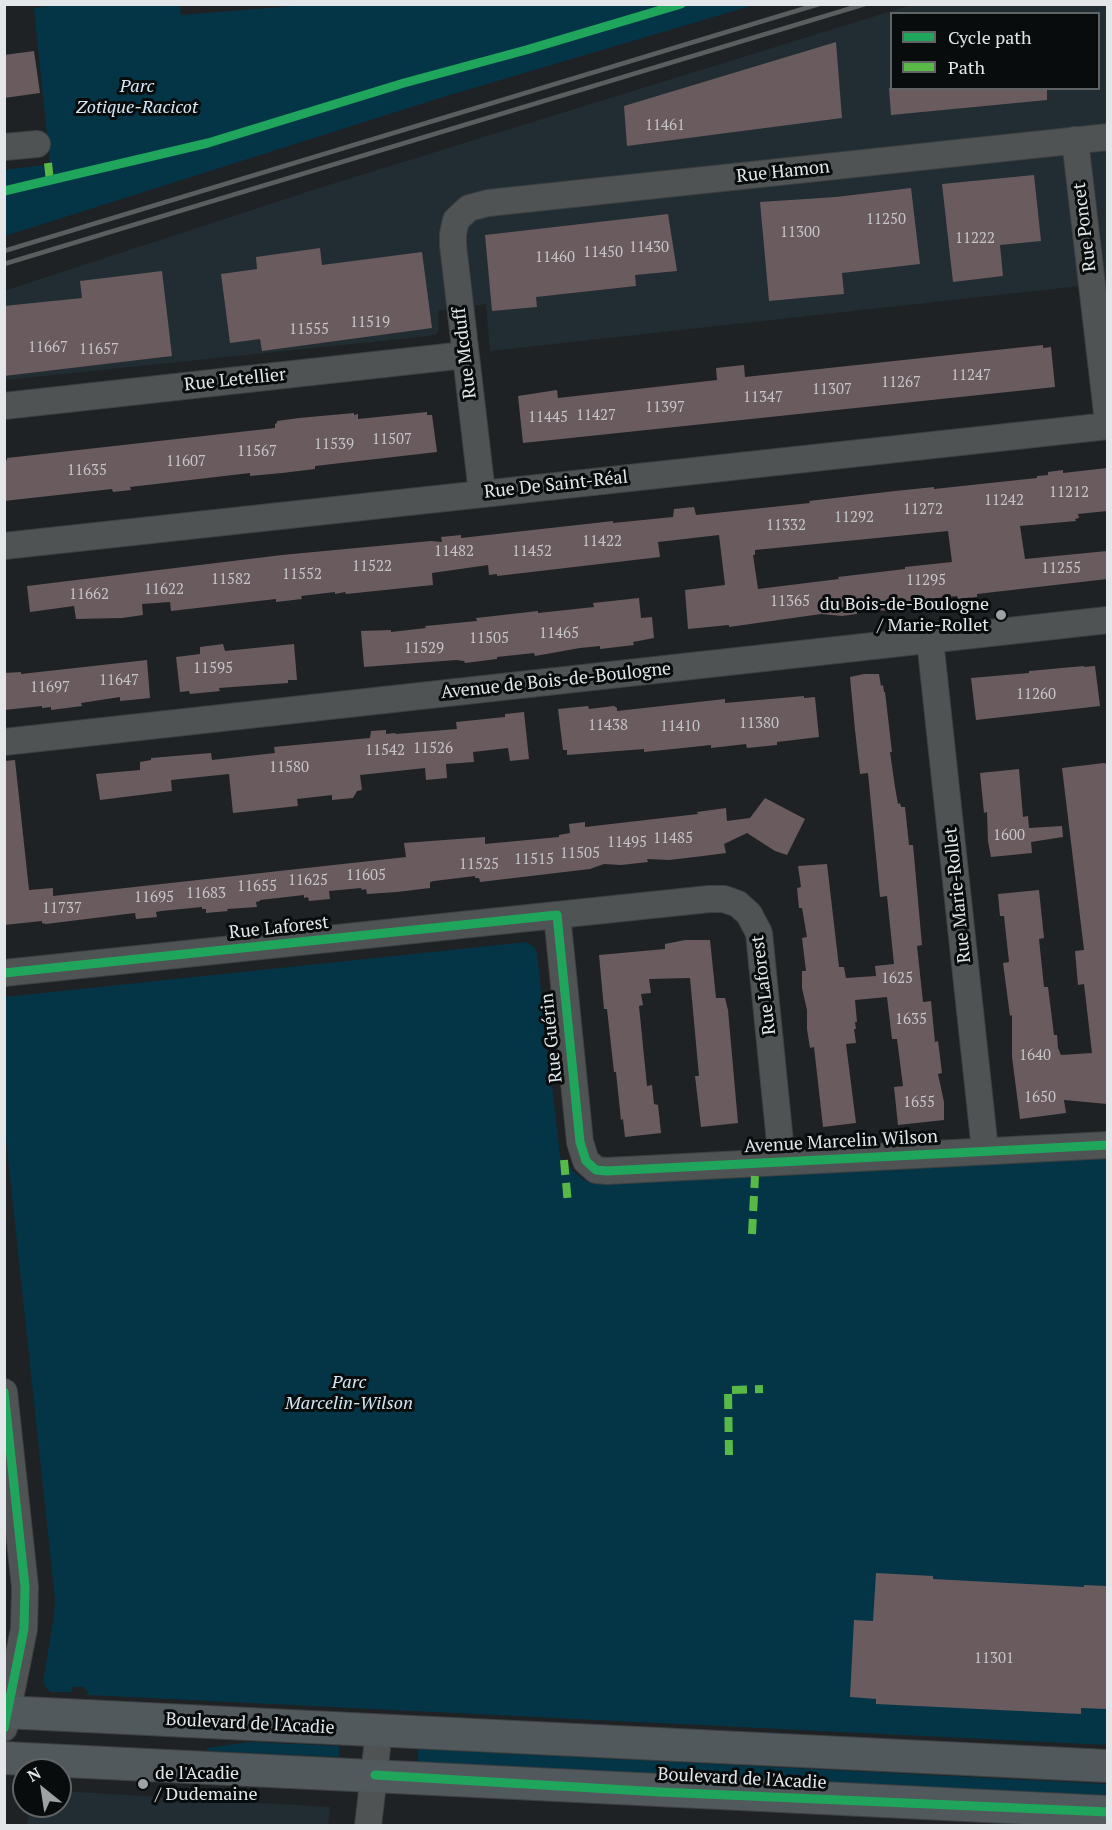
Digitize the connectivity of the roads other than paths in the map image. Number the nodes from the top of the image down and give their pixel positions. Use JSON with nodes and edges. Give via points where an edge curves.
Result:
{"nodes":[{"id":1,"x":1107,"y":137,"type":"edge"},
{"id":2,"x":1075,"y":141,"type":"junction"},
{"id":3,"x":37,"y":144,"type":"dead end"},
{"id":4,"x":4,"y":147,"type":"edge"},
{"id":5,"x":460,"y":214,"type":"joint"},
{"id":6,"x":465,"y":355,"type":"junction"},
{"id":7,"x":4,"y":406,"type":"edge"},
{"id":8,"x":1107,"y":421,"type":"edge"},
{"id":9,"x":1107,"y":426,"type":"edge"},
{"id":10,"x":482,"y":493,"type":"junction"},
{"id":11,"x":4,"y":546,"type":"edge"},
{"id":12,"x":1107,"y":620,"type":"edge"},
{"id":13,"x":930,"y":640,"type":"junction"},
{"id":14,"x":4,"y":742,"type":"edge"},
{"id":15,"x":556,"y":915,"type":"junction"},
{"id":16,"x":4,"y":973,"type":"edge"},
{"id":17,"x":1107,"y":1145,"type":"edge"},
{"id":18,"x":985,"y":1150,"type":"junction"},
{"id":19,"x":583,"y":1156,"type":"joint"},
{"id":20,"x":782,"y":1162,"type":"junction"},
{"id":21,"x":4,"y":1392,"type":"edge"},
{"id":22,"x":6,"y":1717,"type":"edge"},
{"id":23,"x":379,"y":1731,"type":"junction"},
{"id":24,"x":4,"y":1758,"type":"edge"},
{"id":25,"x":1107,"y":1766,"type":"edge"},
{"id":26,"x":375,"y":1775,"type":"junction"},
{"id":27,"x":1107,"y":1812,"type":"edge"},
{"id":28,"x":368,"y":1826,"type":"edge"}],
"edges":[{"from":1,"to":2,"type":"street","name":"Rue Hamon"},
{"from":2,"to":5,"type":"street","name":"Rue Hamon","via":[[488,203]]},
{"from":2,"to":8,"type":"street","name":"Rue Poncet"},
{"from":3,"to":4,"type":"street"},
{"from":5,"to":6,"type":"street","name":"Rue Mcduff","via":[[454,226],[453,245]]},
{"from":6,"to":7,"type":"street","name":"Rue Letellier"},
{"from":6,"to":10,"type":"street","name":"Rue Mcduff"},
{"from":9,"to":10,"type":"street","name":"Rue De Saint-Réal"},
{"from":10,"to":11,"type":"street","name":"Rue De Saint-Réal"},
{"from":12,"to":13,"type":"street","name":"Avenue de Bois-de-Boulogne"},
{"from":13,"to":14,"type":"street","name":"Avenue de Bois-de-Boulogne"},
{"from":13,"to":18,"type":"street","name":"Rue Marie-Rollet"},
{"from":15,"to":16,"type":"street","name":"Rue Laforest"},
{"from":15,"to":19,"type":"street","name":"Rue Guérin"},
{"from":15,"to":20,"type":"street","name":"Rue Laforest","via":[[717,898],[738,904],[749,914],[761,940]]},
{"from":17,"to":18,"type":"street","name":"Avenue Marcelin Wilson"},
{"from":18,"to":20,"type":"street","name":"Avenue Marcelin Wilson"},
{"from":19,"to":20,"type":"street","name":"Avenue Marcelin Wilson","via":[[592,1167],[607,1171]]},
{"from":21,"to":22,"type":"street","via":[[25,1587],[24,1629]]},
{"from":22,"to":23,"type":"main road","name":"Boulevard de l'Acadie"},
{"from":23,"to":25,"type":"main road","name":"Boulevard de l'Acadie"},
{"from":23,"to":26,"type":"street"},
{"from":24,"to":26,"type":"main road","name":"Boulevard de l'Acadie"},
{"from":26,"to":27,"type":"main road","name":"Boulevard de l'Acadie"},
{"from":26,"to":28,"type":"street"}]}
